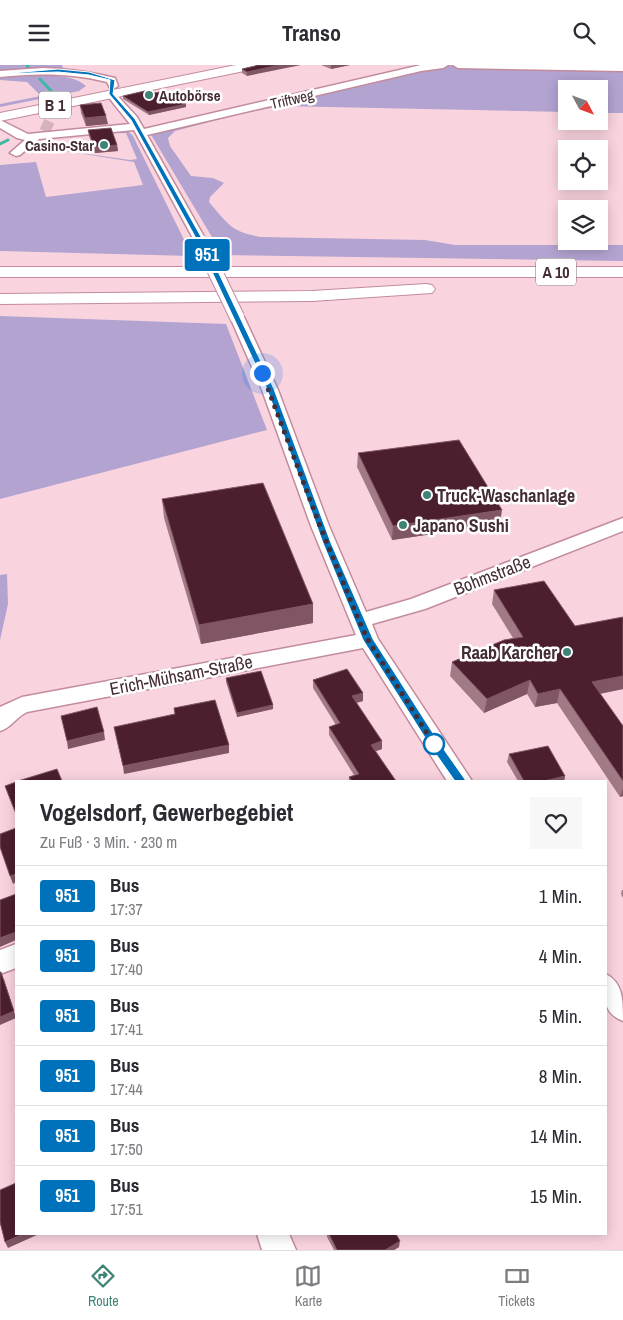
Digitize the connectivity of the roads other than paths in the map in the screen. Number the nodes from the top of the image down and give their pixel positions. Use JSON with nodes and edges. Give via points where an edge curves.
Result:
{"nodes":[{"id":1,"x":221,"y":65,"type":"edge"},
{"id":2,"x":254,"y":65,"type":"edge"},
{"id":3,"x":443,"y":65,"type":"edge"},
{"id":4,"x":458,"y":65,"type":"edge"},
{"id":5,"x":417,"y":67,"type":"edge"},
{"id":6,"x":623,"y":68,"type":"edge"},
{"id":7,"x":0,"y":75,"type":"edge"},
{"id":8,"x":109,"y":87,"type":"junction"},
{"id":9,"x":0,"y":109,"type":"edge"},
{"id":10,"x":26,"y":123,"type":"tunnel mouth"},
{"id":11,"x":4,"y":129,"type":"edge"},
{"id":12,"x":139,"y":130,"type":"junction"},
{"id":13,"x":36,"y":136,"type":"junction"},
{"id":14,"x":16,"y":153,"type":"dead end"},
{"id":15,"x":0,"y":258,"type":"edge"},
{"id":16,"x":0,"y":271,"type":"edge"},
{"id":17,"x":623,"y":272,"type":"edge"},
{"id":18,"x":492,"y":278,"type":"junction"},
{"id":19,"x":0,"y":284,"type":"edge"},
{"id":20,"x":623,"y":284,"type":"edge"},
{"id":21,"x":0,"y":299,"type":"edge"},
{"id":22,"x":623,"y":524,"type":"edge"},
{"id":23,"x":363,"y":630,"type":"junction"},
{"id":24,"x":0,"y":723,"type":"edge"},
{"id":25,"x":459,"y":780,"type":"edge"},
{"id":26,"x":15,"y":957,"type":"edge"},
{"id":27,"x":0,"y":962,"type":"edge"},
{"id":28,"x":273,"y":1235,"type":"edge"},
{"id":29,"x":279,"y":1250,"type":"edge"}],
"edges":[{"from":1,"to":8,"type":"main road","number":"B 1"},
{"from":2,"to":8,"type":"main road","number":"B 1"},
{"from":3,"to":5,"type":"street","name":"Triftweg"},
{"from":4,"to":6,"type":"street"},
{"from":5,"to":12,"type":"street","name":"Triftweg"},
{"from":7,"to":8,"type":"street","via":[[38,73],[71,76]]},
{"from":7,"to":8,"type":"street","via":[[58,70],[89,74]]},
{"from":8,"to":9,"type":"main road","number":"B 1"},
{"from":8,"to":11,"type":"main road","number":"B 1"},
{"from":8,"to":12,"type":"street"},
{"from":10,"to":11,"type":"street"},
{"from":11,"to":13,"type":"street","name":"Triftweg","via":[[21,136]]},
{"from":12,"to":13,"type":"street","name":"Triftweg","via":[[103,126]]},
{"from":12,"to":23,"type":"street","bridge":true,"via":[[201,242],[270,389]]},
{"from":13,"to":14,"type":"street"},
{"from":15,"to":18,"type":"main road","via":[[313,259]]},
{"from":16,"to":18,"type":"main road","number":"A 10"},
{"from":17,"to":18,"type":"main road","number":"A 10"},
{"from":18,"to":19,"type":"main road","number":"A 10"},
{"from":18,"to":20,"type":"main road","number":"A 10"},
{"from":18,"to":21,"type":"main road","via":[[312,296]]},
{"from":22,"to":23,"type":"street","name":"Bohmstraße","via":[[418,603]]},
{"from":23,"to":24,"type":"street","name":"Erich-Mühsam-Straße","via":[[22,705],[9,711]]},
{"from":23,"to":25,"type":"street"},
{"from":26,"to":27,"type":"street"},
{"from":28,"to":29,"type":"street"}]}
